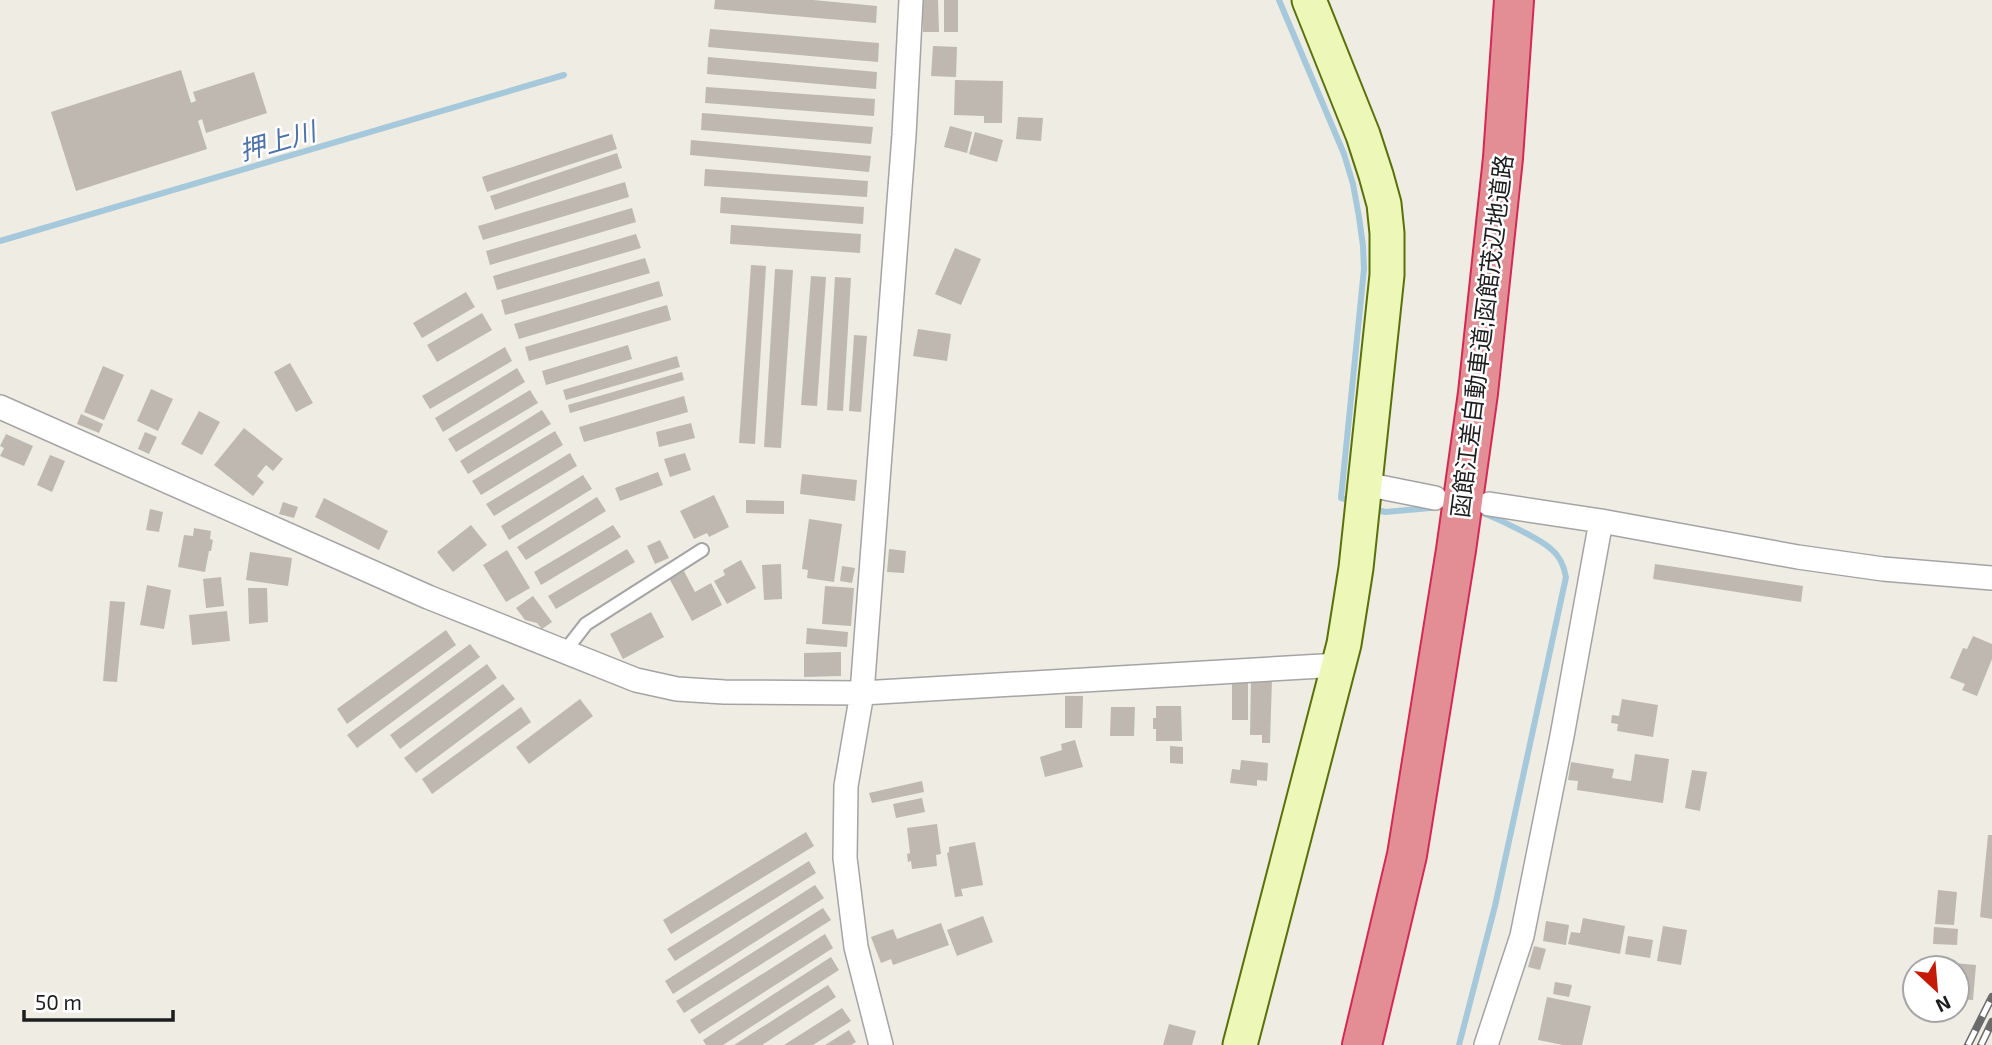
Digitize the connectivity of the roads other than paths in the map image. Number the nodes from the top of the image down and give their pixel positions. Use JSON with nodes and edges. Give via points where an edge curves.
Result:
{"nodes":[{"id":1,"x":911,"y":0,"type":"edge"},
{"id":2,"x":1309,"y":0,"type":"edge"},
{"id":3,"x":1514,"y":0,"type":"edge"},
{"id":4,"x":0,"y":407,"type":"edge"},
{"id":5,"x":1365,"y":484,"type":"junction"},
{"id":6,"x":1435,"y":498,"type":"dead end"},
{"id":7,"x":1489,"y":504,"type":"dead end"},
{"id":8,"x":1601,"y":521,"type":"junction"},
{"id":9,"x":702,"y":550,"type":"dead end"},
{"id":10,"x":1992,"y":578,"type":"edge"},
{"id":11,"x":565,"y":652,"type":"junction"},
{"id":12,"x":1339,"y":665,"type":"junction"},
{"id":13,"x":1437,"y":671,"type":"junction"},
{"id":14,"x":862,"y":693,"type":"junction"},
{"id":15,"x":881,"y":1045,"type":"edge"},
{"id":16,"x":1240,"y":1045,"type":"edge"},
{"id":17,"x":1342,"y":1045,"type":"edge"},
{"id":18,"x":1362,"y":1045,"type":"edge"},
{"id":19,"x":1486,"y":1045,"type":"edge"}],
"edges":[{"from":1,"to":14,"type":"street"},
{"from":2,"to":5,"type":"street","via":[[1363,135],[1384,204],[1387,275]]},
{"from":3,"to":13,"type":"highway","name":"函館江差自動車道;函館茂辺地道路","via":[[1478,393]]},
{"from":4,"to":11,"type":"street","via":[[428,597]]},
{"from":5,"to":6,"type":"street"},
{"from":5,"to":12,"type":"street"},
{"from":7,"to":8,"type":"street"},
{"from":8,"to":10,"type":"street","via":[[1798,557]]},
{"from":8,"to":19,"type":"street","via":[[1522,936]]},
{"from":9,"to":11,"type":"lane","via":[[586,624]]},
{"from":11,"to":14,"type":"street","via":[[636,680],[677,689]]},
{"from":12,"to":14,"type":"street"},
{"from":12,"to":16,"type":"street"},
{"from":13,"to":17,"type":"highway","name":"函館江差自動車道;函館茂辺地道路"},
{"from":13,"to":18,"type":"highway","name":"函館江差自動車道;函館茂辺地道路","via":[[1407,855]]},
{"from":14,"to":15,"type":"street","via":[[846,786],[845,858],[856,947]]}]}
